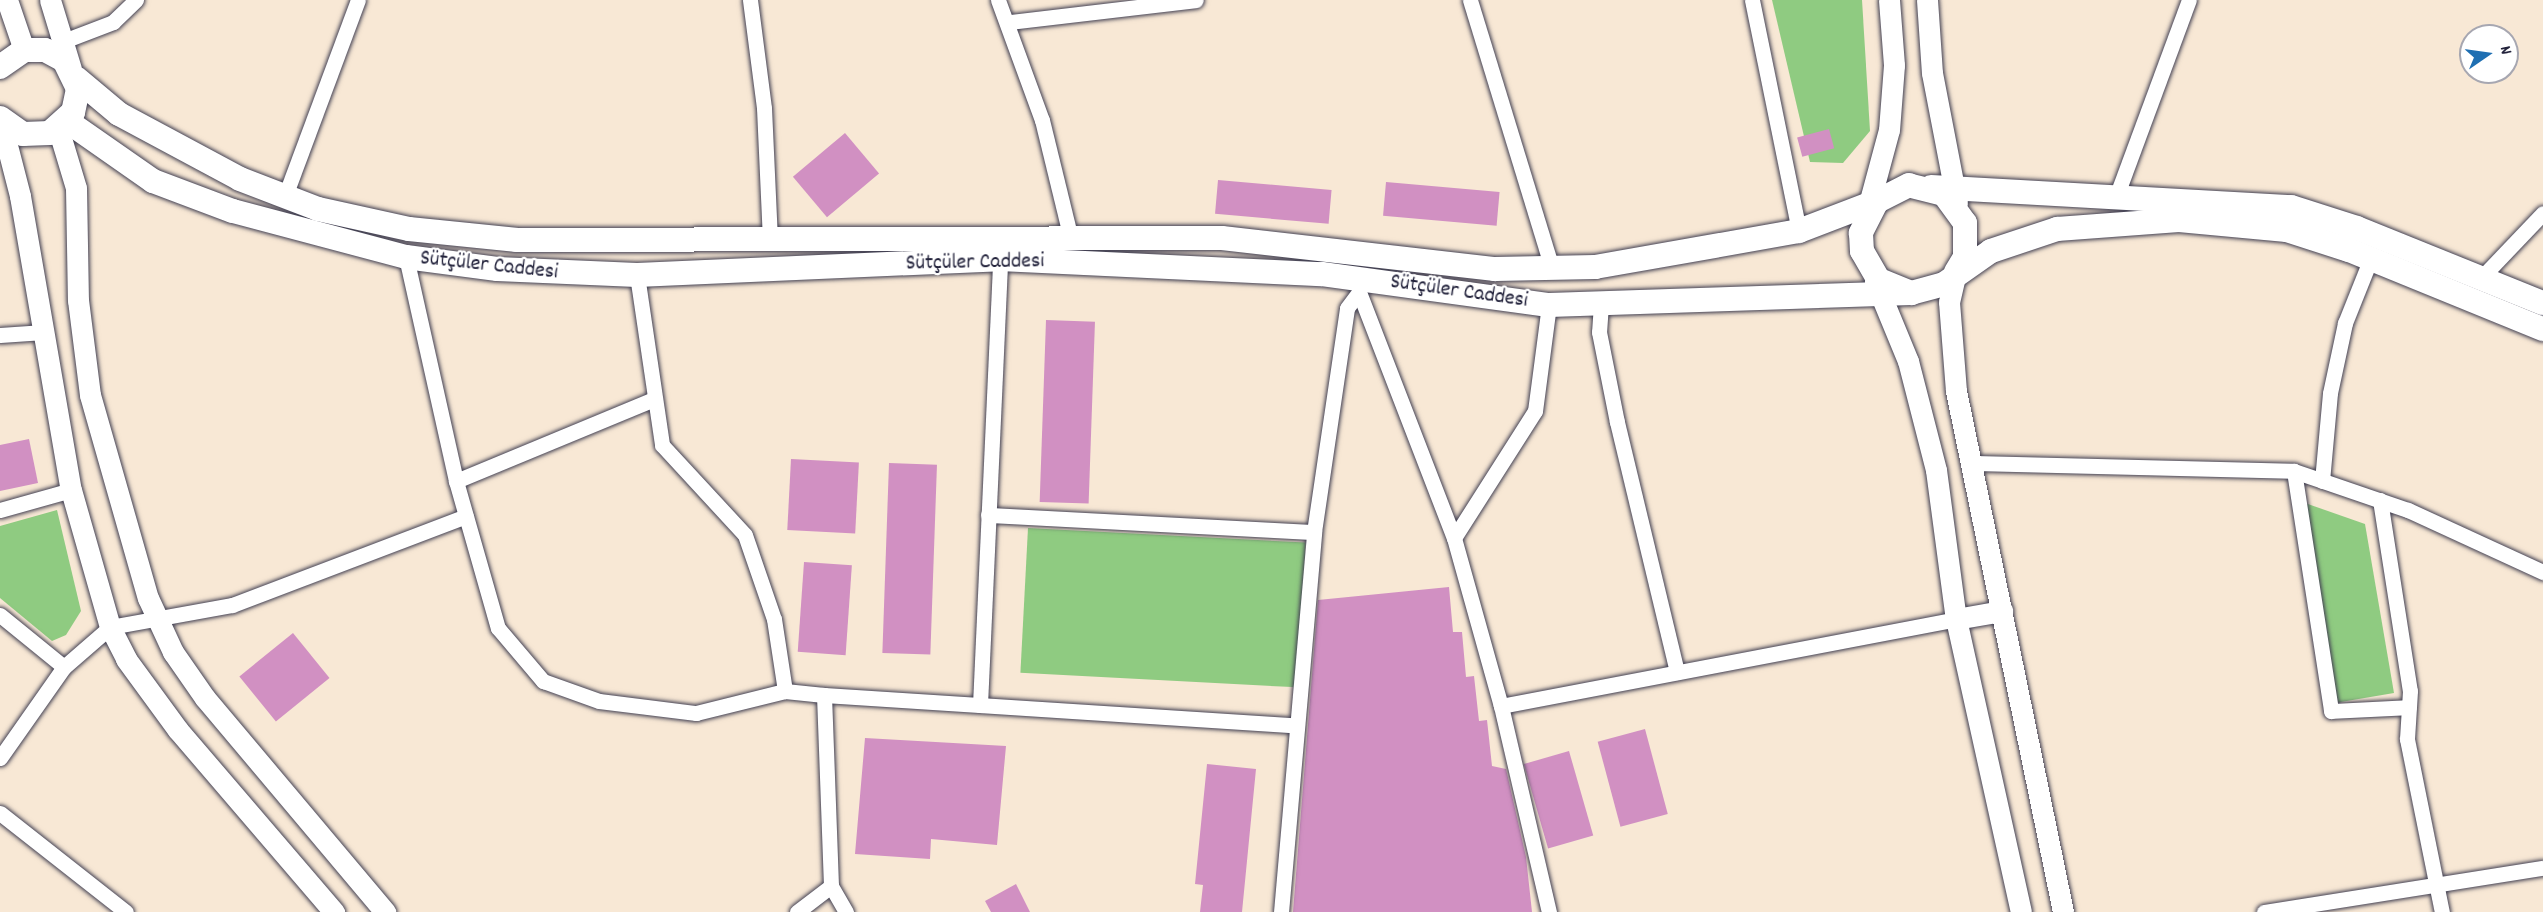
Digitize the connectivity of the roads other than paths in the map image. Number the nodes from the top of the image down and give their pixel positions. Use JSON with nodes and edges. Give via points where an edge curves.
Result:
{"nodes":[{"id":1,"x":7,"y":0,"type":"edge"},
{"id":2,"x":50,"y":0,"type":"edge"},
{"id":3,"x":136,"y":0,"type":"edge"},
{"id":4,"x":358,"y":0,"type":"edge"},
{"id":5,"x":750,"y":0,"type":"edge"},
{"id":6,"x":998,"y":0,"type":"edge"},
{"id":7,"x":1196,"y":0,"type":"edge"},
{"id":8,"x":1470,"y":0,"type":"edge"},
{"id":9,"x":1752,"y":0,"type":"edge"},
{"id":10,"x":1889,"y":0,"type":"edge"},
{"id":11,"x":1927,"y":0,"type":"edge"},
{"id":12,"x":2189,"y":0,"type":"edge"},
{"id":13,"x":1010,"y":22,"type":"junction"},
{"id":14,"x":61,"y":42,"type":"junction"},
{"id":15,"x":9,"y":55,"type":"edge"},
{"id":16,"x":73,"y":74,"type":"junction"},
{"id":17,"x":0,"y":118,"type":"edge"},
{"id":18,"x":63,"y":125,"type":"junction"},
{"id":19,"x":285,"y":196,"type":"junction"},
{"id":20,"x":2116,"y":197,"type":"junction"},
{"id":21,"x":1955,"y":198,"type":"junction"},
{"id":22,"x":1871,"y":206,"type":"junction"},
{"id":23,"x":2543,"y":213,"type":"edge"},
{"id":24,"x":1799,"y":231,"type":"junction"},
{"id":25,"x":1070,"y":235,"type":"junction"},
{"id":26,"x":770,"y":238,"type":"junction"},
{"id":27,"x":406,"y":257,"type":"junction"},
{"id":28,"x":2371,"y":258,"type":"junction"},
{"id":29,"x":1000,"y":260,"type":"junction"},
{"id":30,"x":1868,"y":267,"type":"junction"},
{"id":31,"x":1552,"y":268,"type":"junction"},
{"id":32,"x":1956,"y":272,"type":"junction"},
{"id":33,"x":637,"y":275,"type":"junction"},
{"id":34,"x":2481,"y":277,"type":"junction"},
{"id":35,"x":1359,"y":285,"type":"junction"},
{"id":36,"x":1881,"y":293,"type":"junction"},
{"id":37,"x":1911,"y":293,"type":"junction"},
{"id":38,"x":2543,"y":303,"type":"edge"},
{"id":39,"x":1601,"y":304,"type":"junction"},
{"id":40,"x":1549,"y":305,"type":"junction"},
{"id":41,"x":2543,"y":328,"type":"edge"},
{"id":42,"x":44,"y":332,"type":"junction"},
{"id":43,"x":0,"y":335,"type":"edge"},
{"id":44,"x":654,"y":399,"type":"junction"},
{"id":45,"x":1972,"y":464,"type":"junction"},
{"id":46,"x":2294,"y":471,"type":"junction"},
{"id":47,"x":456,"y":480,"type":"junction"},
{"id":48,"x":2322,"y":480,"type":"junction"},
{"id":49,"x":71,"y":490,"type":"junction"},
{"id":50,"x":2380,"y":500,"type":"junction"},
{"id":51,"x":0,"y":510,"type":"edge"},
{"id":52,"x":988,"y":515,"type":"junction"},
{"id":53,"x":466,"y":516,"type":"junction"},
{"id":54,"x":1314,"y":532,"type":"junction"},
{"id":55,"x":1454,"y":538,"type":"junction"},
{"id":56,"x":2543,"y":572,"type":"edge"},
{"id":57,"x":2002,"y":611,"type":"junction"},
{"id":58,"x":0,"y":615,"type":"edge"},
{"id":59,"x":157,"y":617,"type":"junction"},
{"id":60,"x":1956,"y":619,"type":"junction"},
{"id":61,"x":110,"y":627,"type":"junction"},
{"id":62,"x":64,"y":667,"type":"junction"},
{"id":63,"x":1677,"y":672,"type":"junction"},
{"id":64,"x":784,"y":692,"type":"junction"},
{"id":65,"x":824,"y":695,"type":"junction"},
{"id":66,"x":980,"y":705,"type":"junction"},
{"id":67,"x":1501,"y":706,"type":"junction"},
{"id":68,"x":2409,"y":707,"type":"junction"},
{"id":69,"x":1297,"y":726,"type":"junction"},
{"id":70,"x":0,"y":758,"type":"edge"},
{"id":71,"x":0,"y":813,"type":"edge"},
{"id":72,"x":2543,"y":868,"type":"edge"},
{"id":73,"x":831,"y":886,"type":"junction"},
{"id":74,"x":2434,"y":886,"type":"junction"},
{"id":75,"x":327,"y":909,"type":"edge"},
{"id":76,"x":126,"y":912,"type":"edge"},
{"id":77,"x":385,"y":912,"type":"edge"},
{"id":78,"x":797,"y":912,"type":"edge"},
{"id":79,"x":846,"y":912,"type":"edge"},
{"id":80,"x":1281,"y":912,"type":"edge"},
{"id":81,"x":1549,"y":912,"type":"edge"},
{"id":82,"x":2021,"y":912,"type":"edge"},
{"id":83,"x":2062,"y":912,"type":"edge"},
{"id":84,"x":2264,"y":912,"type":"edge"},
{"id":85,"x":2442,"y":912,"type":"edge"}],
"edges":[{"from":1,"to":15,"type":"main road"},
{"from":2,"to":14,"type":"main road"},
{"from":3,"to":14,"type":"street","via":[[113,22]]},
{"from":4,"to":19,"type":"street"},
{"from":5,"to":26,"type":"street","via":[[764,108]]},
{"from":6,"to":13,"type":"street"},
{"from":7,"to":13,"type":"street"},
{"from":8,"to":31,"type":"street"},
{"from":9,"to":24,"type":"street"},
{"from":10,"to":22,"type":"main road","via":[[1894,65],[1889,130]]},
{"from":11,"to":21,"type":"main road","via":[[1932,73]]},
{"from":12,"to":20,"type":"street"},
{"from":13,"to":25,"type":"street","via":[[1042,120]]},
{"from":14,"to":16,"type":"main road"},
{"from":15,"to":16,"type":"main road","name":"Sütçüler Caddesi","via":[[55,54]]},
{"from":16,"to":18,"type":"main road","via":[[77,101]]},
{"from":16,"to":19,"type":"main road","name":"Sütçüler Caddesi","via":[[119,114],[240,179]]},
{"from":17,"to":18,"type":"main road","via":[[32,135]]},
{"from":17,"to":42,"type":"main road"},
{"from":18,"to":27,"type":"main road","name":"Sütçüler Caddesi","via":[[153,181],[233,211]]},
{"from":18,"to":59,"type":"main road","via":[[76,188],[78,300],[90,395],[126,536]]},
{"from":19,"to":26,"type":"main road","name":"Sütçüler Caddesi","via":[[409,229],[517,240]]},
{"from":20,"to":21,"type":"main road"},
{"from":20,"to":34,"type":"main road","via":[[2291,207]]},
{"from":21,"to":22,"type":"main road","via":[[1927,187],[1892,190]]},
{"from":21,"to":32,"type":"main road","via":[[1968,240]]},
{"from":22,"to":24,"type":"main road","name":"Sütçüler Caddesi"},
{"from":22,"to":30,"type":"main road","via":[[1861,233]]},
{"from":23,"to":34,"type":"street"},
{"from":24,"to":31,"type":"main road","name":"Sütçüler Caddesi","via":[[1595,267]]},
{"from":25,"to":26,"type":"main road","name":"Sütçüler Caddesi"},
{"from":25,"to":31,"type":"main road","name":"Sütçüler Caddesi","via":[[1222,238],[1495,269]]},
{"from":27,"to":33,"type":"main road","name":"Sütçüler Caddesi","via":[[497,270]]},
{"from":27,"to":47,"type":"street"},
{"from":28,"to":32,"type":"main road","via":[[2287,230],[2179,220],[2057,229],[1990,251]]},
{"from":28,"to":41,"type":"main road"},
{"from":28,"to":48,"type":"street","via":[[2343,333],[2330,393]]},
{"from":29,"to":33,"type":"main road","name":"Sütçüler Caddesi"},
{"from":29,"to":35,"type":"main road","name":"Sütçüler Caddesi"},
{"from":29,"to":52,"type":"street"},
{"from":30,"to":36,"type":"main road"},
{"from":30,"to":37,"type":"main road","via":[[1880,280]]},
{"from":32,"to":37,"type":"main road","via":[[1936,288]]},
{"from":32,"to":45,"type":"main road","via":[[1949,302],[1950,336]]},
{"from":33,"to":44,"type":"street"},
{"from":34,"to":38,"type":"main road"},
{"from":35,"to":40,"type":"main road","name":"Sütçüler Caddesi"},
{"from":35,"to":54,"type":"street","via":[[1347,308]]},
{"from":35,"to":55,"type":"street"},
{"from":36,"to":37,"type":"main road","name":"Sütçüler Caddesi"},
{"from":36,"to":39,"type":"main road","name":"Sütçüler Caddesi"},
{"from":36,"to":60,"type":"main road","via":[[1908,361],[1936,470]]},
{"from":39,"to":40,"type":"main road","name":"Sütçüler Caddesi"},
{"from":39,"to":63,"type":"street","via":[[1599,332],[1615,411]]},
{"from":40,"to":55,"type":"street","via":[[1535,411]]},
{"from":42,"to":43,"type":"street"},
{"from":42,"to":49,"type":"main road"},
{"from":44,"to":47,"type":"street"},
{"from":44,"to":64,"type":"street","via":[[662,444],[745,536],[774,620]]},
{"from":45,"to":46,"type":"street"},
{"from":45,"to":57,"type":"main road"},
{"from":46,"to":48,"type":"street"},
{"from":46,"to":68,"type":"street","via":[[2331,711]]},
{"from":47,"to":53,"type":"street"},
{"from":48,"to":50,"type":"street"},
{"from":49,"to":51,"type":"street"},
{"from":49,"to":61,"type":"main road"},
{"from":50,"to":56,"type":"street"},
{"from":50,"to":68,"type":"street"},
{"from":52,"to":54,"type":"street"},
{"from":52,"to":66,"type":"street"},
{"from":53,"to":59,"type":"street","via":[[232,606]]},
{"from":53,"to":64,"type":"street","via":[[498,628],[543,681],[599,701],[696,712]]},
{"from":54,"to":69,"type":"street"},
{"from":55,"to":67,"type":"street"},
{"from":57,"to":60,"type":"main road"},
{"from":57,"to":83,"type":"main road"},
{"from":58,"to":62,"type":"street"},
{"from":59,"to":61,"type":"street"},
{"from":59,"to":77,"type":"main road","via":[[173,652],[205,698]]},
{"from":60,"to":63,"type":"street"},
{"from":60,"to":82,"type":"main road"},
{"from":61,"to":62,"type":"street"},
{"from":61,"to":75,"type":"main road","via":[[126,659],[178,730]]},
{"from":62,"to":70,"type":"street"},
{"from":63,"to":67,"type":"street"},
{"from":64,"to":65,"type":"street"},
{"from":65,"to":66,"type":"street"},
{"from":65,"to":73,"type":"street"},
{"from":66,"to":69,"type":"street"},
{"from":67,"to":81,"type":"street"},
{"from":68,"to":74,"type":"street","via":[[2407,739]]},
{"from":69,"to":80,"type":"street"},
{"from":71,"to":76,"type":"street"},
{"from":72,"to":74,"type":"street"},
{"from":73,"to":78,"type":"street"},
{"from":73,"to":79,"type":"street"},
{"from":74,"to":84,"type":"street"},
{"from":74,"to":85,"type":"street"}]}
